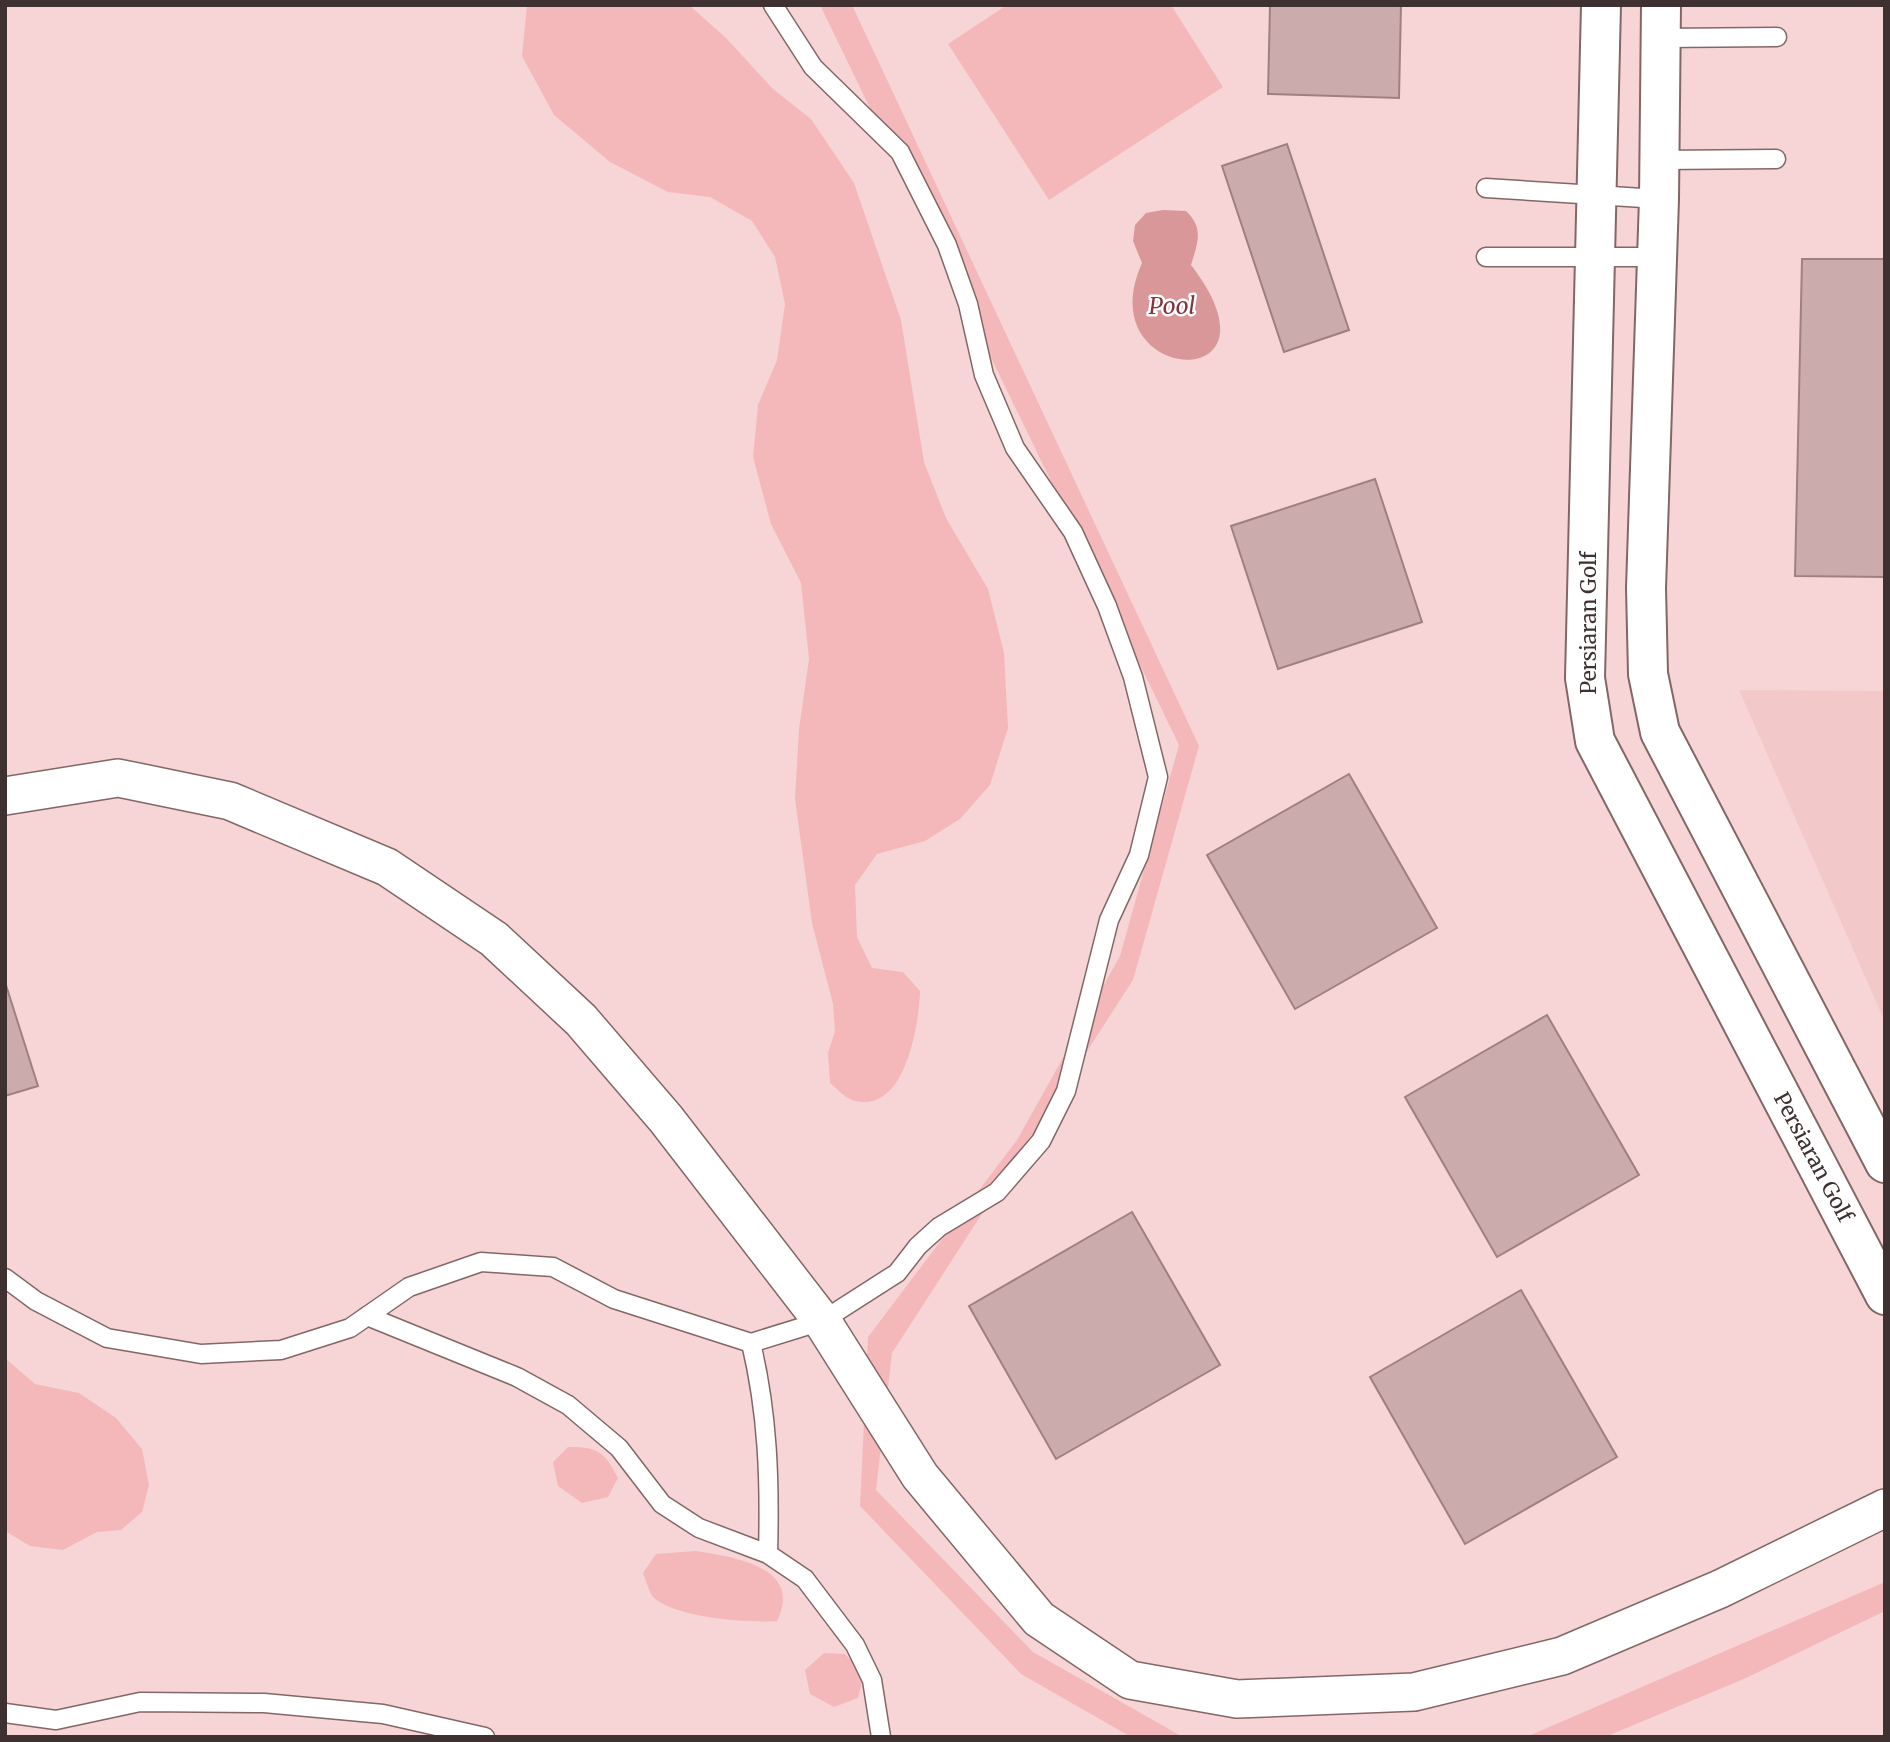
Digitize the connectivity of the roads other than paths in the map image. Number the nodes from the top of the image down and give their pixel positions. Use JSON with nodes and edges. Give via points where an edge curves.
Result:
{"nodes":[{"id":1,"x":773,"y":5,"type":"edge"},
{"id":2,"x":1601,"y":5,"type":"edge"},
{"id":3,"x":1661,"y":21,"type":"edge"},
{"id":4,"x":1777,"y":37,"type":"dead end"},
{"id":5,"x":1776,"y":159,"type":"dead end"},
{"id":6,"x":1659,"y":160,"type":"junction"},
{"id":7,"x":1486,"y":188,"type":"dead end"},
{"id":8,"x":1596,"y":194,"type":"junction"},
{"id":9,"x":1659,"y":199,"type":"junction"},
{"id":10,"x":1486,"y":257,"type":"dead end"},
{"id":11,"x":1595,"y":257,"type":"junction"},
{"id":12,"x":1656,"y":257,"type":"junction"},
{"id":13,"x":5,"y":796,"type":"edge"},
{"id":14,"x":1884,"y":1160,"type":"edge"},
{"id":15,"x":5,"y":1278,"type":"edge"},
{"id":16,"x":1885,"y":1295,"type":"edge"},
{"id":17,"x":367,"y":1316,"type":"junction"},
{"id":18,"x":822,"y":1321,"type":"junction"},
{"id":19,"x":751,"y":1343,"type":"junction"},
{"id":20,"x":1885,"y":1508,"type":"edge"},
{"id":21,"x":768,"y":1554,"type":"junction"},
{"id":22,"x":5,"y":1713,"type":"edge"},
{"id":23,"x":485,"y":1737,"type":"edge"},
{"id":24,"x":881,"y":1737,"type":"edge"}],
"edges":[{"from":1,"to":18,"type":"lane","via":[[813,67],[900,152],[941,233],[968,304],[984,375],[1014,448],[1073,532],[1107,606],[1133,677],[1158,777],[1139,855],[1109,920],[1066,1091],[1041,1141],[997,1192],[939,1227],[897,1273]]},
{"from":2,"to":8,"type":"street","name":"Persiaran Golf"},
{"from":3,"to":4,"type":"lane"},
{"from":3,"to":6,"type":"street"},
{"from":5,"to":6,"type":"lane"},
{"from":6,"to":9,"type":"street"},
{"from":7,"to":8,"type":"lane"},
{"from":8,"to":9,"type":"lane"},
{"from":8,"to":11,"type":"street","name":"Persiaran Golf"},
{"from":9,"to":12,"type":"street"},
{"from":10,"to":11,"type":"lane"},
{"from":11,"to":12,"type":"lane"},
{"from":11,"to":16,"type":"street","name":"Persiaran Golf","via":[[1585,678],[1595,741]]},
{"from":12,"to":14,"type":"street","via":[[1646,588],[1648,674],[1660,732]]},
{"from":13,"to":18,"type":"street","via":[[118,778],[230,801],[387,867],[494,939],[581,1020],[666,1119]]},
{"from":15,"to":17,"type":"lane","via":[[36,1301],[107,1338],[201,1354],[281,1350],[350,1328]]},
{"from":17,"to":19,"type":"lane","via":[[409,1287],[481,1262],[553,1268],[614,1299]]},
{"from":17,"to":21,"type":"lane","via":[[517,1377],[568,1405],[619,1448],[663,1504],[699,1528]]},
{"from":18,"to":19,"type":"lane"},
{"from":18,"to":20,"type":"street","via":[[920,1476],[1038,1619],[1130,1680],[1143,1683],[1237,1699],[1414,1692],[1562,1656],[1720,1589]]},
{"from":19,"to":21,"type":"lane","via":[[766,1416]]},
{"from":21,"to":24,"type":"lane","via":[[805,1578],[855,1645],[872,1680]]},
{"from":22,"to":23,"type":"lane","via":[[56,1720],[140,1702],[264,1703],[383,1714]]}]}
